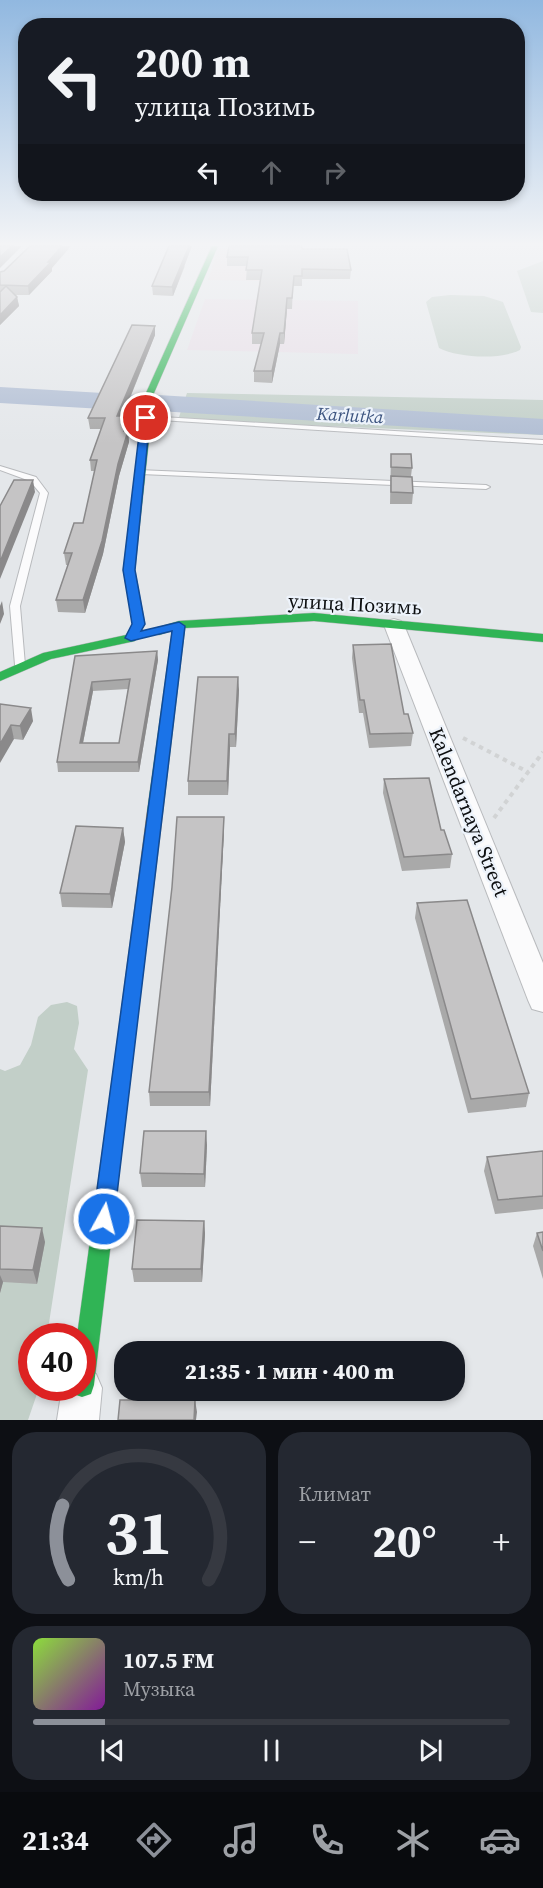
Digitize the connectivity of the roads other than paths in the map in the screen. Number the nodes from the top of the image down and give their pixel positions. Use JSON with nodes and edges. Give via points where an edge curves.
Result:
{"nodes":[{"id":1,"x":186,"y":312,"type":"edge"},
{"id":2,"x":146,"y":418,"type":"junction"},
{"id":3,"x":543,"y":442,"type":"edge"},
{"id":4,"x":0,"y":468,"type":"edge"},
{"id":5,"x":141,"y":472,"type":"junction"},
{"id":6,"x":486,"y":487,"type":"dead end"},
{"id":7,"x":394,"y":625,"type":"junction"},
{"id":8,"x":179,"y":626,"type":"junction"},
{"id":9,"x":131,"y":638,"type":"junction"},
{"id":10,"x":543,"y":638,"type":"edge"},
{"id":11,"x":20,"y":665,"type":"junction"},
{"id":12,"x":0,"y":677,"type":"edge"},
{"id":13,"x":543,"y":1000,"type":"edge"},
{"id":14,"x":90,"y":1323,"type":"edge"},
{"id":15,"x":80,"y":1401,"type":"edge"},
{"id":16,"x":78,"y":1420,"type":"edge"}],
"edges":[{"from":1,"to":2,"type":"street","via":[[150,393]]},
{"from":2,"to":3,"type":"lane"},
{"from":2,"to":5,"type":"street"},
{"from":4,"to":11,"type":"lane","via":[[33,479],[44,494],[15,606]]},
{"from":5,"to":6,"type":"lane"},
{"from":5,"to":9,"type":"street","via":[[129,570],[139,624]]},
{"from":7,"to":8,"type":"street","name":"улица Позимь","via":[[314,617]]},
{"from":7,"to":10,"type":"street","name":"улица Позимь"},
{"from":7,"to":13,"type":"street","name":"Kalendarnaya Street"},
{"from":8,"to":9,"type":"street","name":"улица Позимь"},
{"from":8,"to":14,"type":"street"},
{"from":9,"to":11,"type":"street","name":"улица Позимь"},
{"from":11,"to":12,"type":"street","name":"улица Позимь"},
{"from":15,"to":16,"type":"street"}]}
